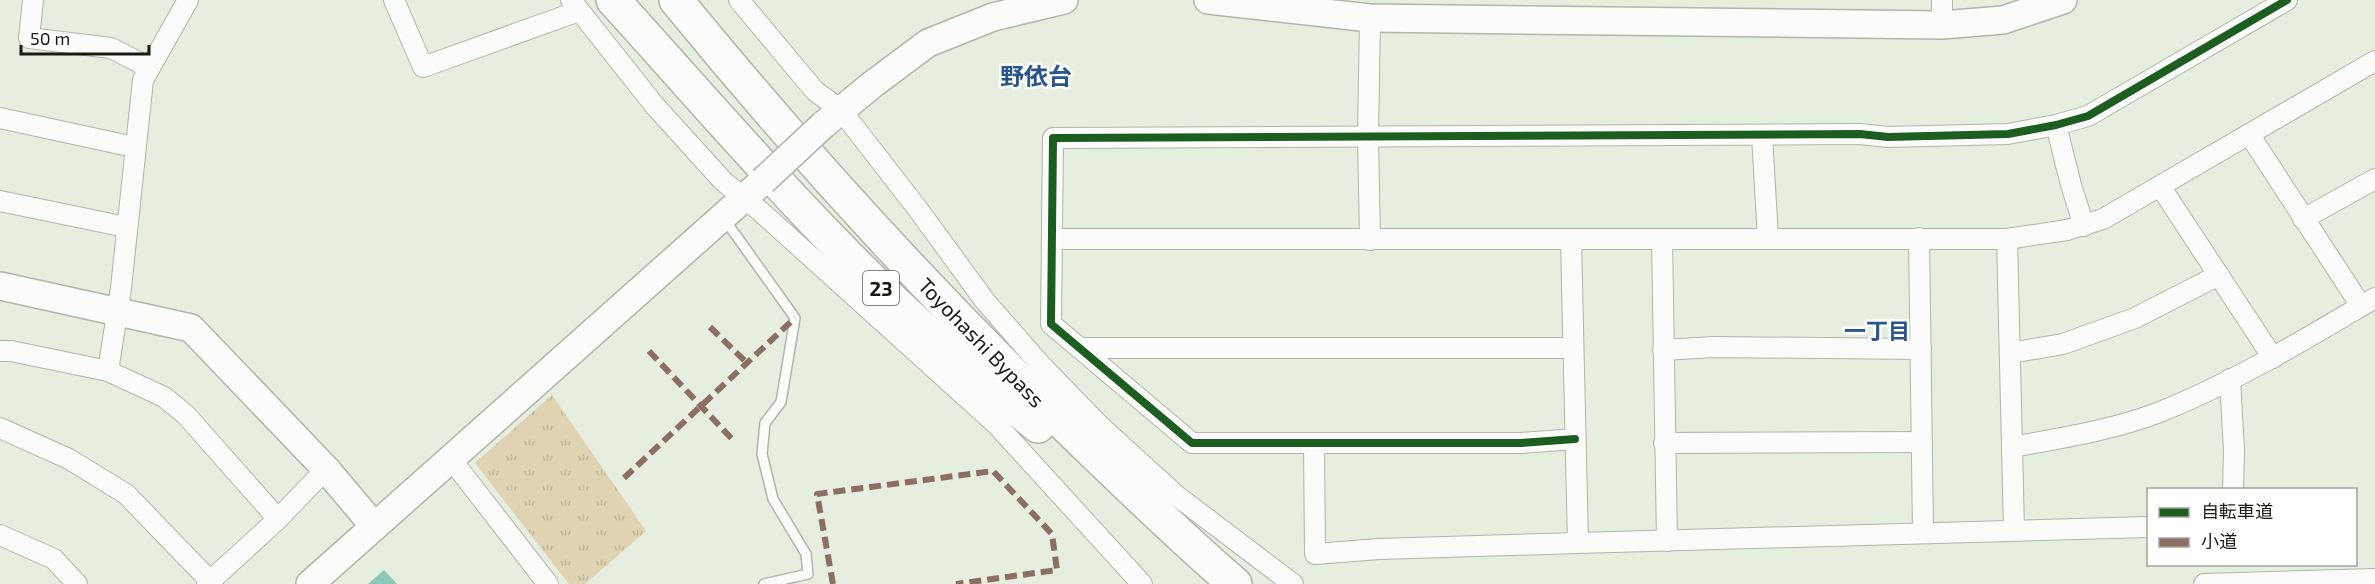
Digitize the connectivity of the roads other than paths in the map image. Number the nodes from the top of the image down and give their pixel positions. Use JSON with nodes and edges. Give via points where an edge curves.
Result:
{"nodes":[{"id":1,"x":33,"y":0,"type":"edge"},
{"id":2,"x":188,"y":0,"type":"edge"},
{"id":3,"x":394,"y":0,"type":"edge"},
{"id":4,"x":613,"y":0,"type":"edge"},
{"id":5,"x":676,"y":0,"type":"edge"},
{"id":6,"x":703,"y":0,"type":"edge"},
{"id":7,"x":739,"y":0,"type":"edge"},
{"id":8,"x":1064,"y":0,"type":"edge"},
{"id":9,"x":1208,"y":0,"type":"edge"},
{"id":10,"x":2063,"y":0,"type":"edge"},
{"id":11,"x":2287,"y":0,"type":"edge"},
{"id":12,"x":575,"y":5,"type":"edge"},
{"id":13,"x":1942,"y":13,"type":"edge"},
{"id":14,"x":1370,"y":18,"type":"junction"},
{"id":15,"x":2375,"y":61,"type":"edge"},
{"id":16,"x":148,"y":67,"type":"junction"},
{"id":17,"x":740,"y":78,"type":"junction"},
{"id":18,"x":0,"y":118,"type":"edge"},
{"id":19,"x":832,"y":118,"type":"junction"},
{"id":20,"x":2056,"y":125,"type":"junction"},
{"id":21,"x":2249,"y":134,"type":"junction"},
{"id":22,"x":1368,"y":136,"type":"junction"},
{"id":23,"x":1762,"y":136,"type":"junction"},
{"id":24,"x":134,"y":147,"type":"junction"},
{"id":25,"x":2375,"y":179,"type":"edge"},
{"id":26,"x":2160,"y":186,"type":"junction"},
{"id":27,"x":754,"y":189,"type":"junction"},
{"id":28,"x":0,"y":201,"type":"edge"},
{"id":29,"x":723,"y":218,"type":"junction"},
{"id":30,"x":2303,"y":219,"type":"junction"},
{"id":31,"x":2084,"y":226,"type":"junction"},
{"id":32,"x":126,"y":227,"type":"junction"},
{"id":33,"x":1768,"y":238,"type":"junction"},
{"id":34,"x":1919,"y":238,"type":"junction"},
{"id":35,"x":1052,"y":239,"type":"junction"},
{"id":36,"x":1662,"y":239,"type":"junction"},
{"id":37,"x":2007,"y":239,"type":"junction"},
{"id":38,"x":1370,"y":240,"type":"junction"},
{"id":39,"x":1571,"y":240,"type":"junction"},
{"id":40,"x":2219,"y":275,"type":"junction"},
{"id":41,"x":0,"y":286,"type":"edge"},
{"id":42,"x":2368,"y":302,"type":"edge"},
{"id":43,"x":116,"y":312,"type":"junction"},
{"id":44,"x":1080,"y":348,"type":"junction"},
{"id":45,"x":1572,"y":348,"type":"junction"},
{"id":46,"x":1921,"y":349,"type":"junction"},
{"id":47,"x":1663,"y":350,"type":"junction"},
{"id":48,"x":0,"y":351,"type":"edge"},
{"id":49,"x":2010,"y":353,"type":"junction"},
{"id":50,"x":2273,"y":358,"type":"junction"},
{"id":51,"x":108,"y":371,"type":"junction"},
{"id":52,"x":2230,"y":379,"type":"junction"},
{"id":53,"x":0,"y":428,"type":"edge"},
{"id":54,"x":1575,"y":439,"type":"junction"},
{"id":55,"x":1922,"y":442,"type":"junction"},
{"id":56,"x":1314,"y":443,"type":"junction"},
{"id":57,"x":1664,"y":443,"type":"junction"},
{"id":58,"x":2012,"y":447,"type":"junction"},
{"id":59,"x":451,"y":459,"type":"junction"},
{"id":60,"x":326,"y":469,"type":"junction"},
{"id":61,"x":2233,"y":488,"type":"edge"},
{"id":62,"x":278,"y":519,"type":"junction"},
{"id":63,"x":374,"y":526,"type":"junction"},
{"id":64,"x":2147,"y":526,"type":"edge"},
{"id":65,"x":2014,"y":530,"type":"junction"},
{"id":66,"x":1923,"y":532,"type":"junction"},
{"id":67,"x":0,"y":535,"type":"edge"},
{"id":68,"x":1184,"y":540,"type":"junction"},
{"id":69,"x":1667,"y":541,"type":"junction"},
{"id":70,"x":1578,"y":543,"type":"junction"},
{"id":71,"x":2375,"y":579,"type":"edge"},
{"id":72,"x":209,"y":583,"type":"edge"},
{"id":73,"x":2269,"y":583,"type":"edge"},
{"id":74,"x":77,"y":584,"type":"edge"},
{"id":75,"x":310,"y":584,"type":"edge"},
{"id":76,"x":548,"y":584,"type":"edge"},
{"id":77,"x":764,"y":584,"type":"edge"},
{"id":78,"x":1142,"y":584,"type":"edge"},
{"id":79,"x":1235,"y":584,"type":"edge"},
{"id":80,"x":1293,"y":584,"type":"edge"},
{"id":81,"x":2204,"y":584,"type":"edge"}],
"edges":[{"from":1,"to":16,"type":"street","via":[[29,38],[111,48]]},
{"from":2,"to":16,"type":"street"},
{"from":3,"to":12,"type":"street","via":[[423,66]]},
{"from":4,"to":68,"type":"highway","number":"23","via":[[817,224],[920,326],[1012,405]]},
{"from":5,"to":17,"type":"highway","name":"Toyohashi Bypass","number":"23"},
{"from":6,"to":17,"type":"highway","number":"23","via":[[725,31]]},
{"from":7,"to":19,"type":"street","via":[[815,91]]},
{"from":8,"to":19,"type":"street","via":[[993,17],[928,44]]},
{"from":9,"to":14,"type":"street"},
{"from":10,"to":13,"type":"street","via":[[2003,20]]},
{"from":11,"to":20,"type":"street","via":[[2088,116]]},
{"from":12,"to":27,"type":"street","via":[[655,106],[723,181]]},
{"from":13,"to":14,"type":"street"},
{"from":14,"to":22,"type":"street"},
{"from":15,"to":21,"type":"street"},
{"from":16,"to":24,"type":"street"},
{"from":17,"to":68,"type":"highway","name":"Toyohashi Bypass","number":"23","via":[[876,232],[1027,388]]},
{"from":18,"to":24,"type":"street"},
{"from":19,"to":27,"type":"street","bridge":true},
{"from":19,"to":80,"type":"street","via":[[917,208],[985,301],[1100,426],[1177,496]]},
{"from":20,"to":23,"type":"street","via":[[2008,134]]},
{"from":20,"to":31,"type":"street"},
{"from":21,"to":26,"type":"street"},
{"from":21,"to":30,"type":"street"},
{"from":22,"to":23,"type":"street"},
{"from":22,"to":35,"type":"street","via":[[1053,138]]},
{"from":22,"to":38,"type":"street"},
{"from":23,"to":33,"type":"street"},
{"from":24,"to":32,"type":"street"},
{"from":25,"to":30,"type":"street"},
{"from":26,"to":31,"type":"street"},
{"from":26,"to":40,"type":"street"},
{"from":27,"to":29,"type":"street"},
{"from":27,"to":78,"type":"street","via":[[996,424]]},
{"from":28,"to":32,"type":"street"},
{"from":29,"to":59,"type":"street"},
{"from":29,"to":77,"type":"lane","via":[[795,318],[781,402],[765,423],[762,454],[773,499],[806,554],[808,574]]},
{"from":30,"to":42,"type":"street"},
{"from":31,"to":37,"type":"street"},
{"from":32,"to":43,"type":"street"},
{"from":33,"to":34,"type":"street"},
{"from":33,"to":36,"type":"street"},
{"from":34,"to":37,"type":"street"},
{"from":34,"to":46,"type":"street"},
{"from":35,"to":38,"type":"street"},
{"from":35,"to":44,"type":"street","via":[[1051,324]]},
{"from":36,"to":39,"type":"street"},
{"from":36,"to":47,"type":"street"},
{"from":37,"to":49,"type":"street"},
{"from":38,"to":39,"type":"street"},
{"from":39,"to":45,"type":"street"},
{"from":40,"to":49,"type":"street","via":[[2135,318],[2063,344]]},
{"from":40,"to":50,"type":"street"},
{"from":41,"to":43,"type":"street"},
{"from":42,"to":50,"type":"street"},
{"from":43,"to":51,"type":"street"},
{"from":43,"to":60,"type":"street","via":[[191,328]]},
{"from":44,"to":45,"type":"street"},
{"from":44,"to":56,"type":"street","via":[[1192,443]]},
{"from":45,"to":54,"type":"street"},
{"from":46,"to":47,"type":"street"},
{"from":46,"to":55,"type":"street"},
{"from":47,"to":57,"type":"street"},
{"from":48,"to":51,"type":"street"},
{"from":49,"to":58,"type":"street"},
{"from":50,"to":52,"type":"street"},
{"from":51,"to":62,"type":"street","via":[[164,397],[186,415]]},
{"from":52,"to":58,"type":"street","via":[[2159,412],[2082,434]]},
{"from":52,"to":61,"type":"street"},
{"from":53,"to":72,"type":"street","via":[[69,459],[126,494]]},
{"from":54,"to":56,"type":"street","via":[[1521,443]]},
{"from":54,"to":70,"type":"street"},
{"from":55,"to":57,"type":"street"},
{"from":55,"to":66,"type":"street"},
{"from":56,"to":70,"type":"street","via":[[1316,554]]},
{"from":57,"to":69,"type":"street"},
{"from":58,"to":65,"type":"street"},
{"from":59,"to":63,"type":"street"},
{"from":59,"to":76,"type":"street"},
{"from":60,"to":62,"type":"street"},
{"from":60,"to":63,"type":"street"},
{"from":62,"to":72,"type":"street"},
{"from":63,"to":75,"type":"street"},
{"from":64,"to":65,"type":"street"},
{"from":65,"to":66,"type":"street"},
{"from":66,"to":69,"type":"street"},
{"from":67,"to":74,"type":"street","via":[[54,559]]},
{"from":68,"to":79,"type":"highway","name":"Toyohashi Bypass","number":"23"},
{"from":69,"to":70,"type":"street"},
{"from":71,"to":73,"type":"street"},
{"from":73,"to":81,"type":"street"}]}
